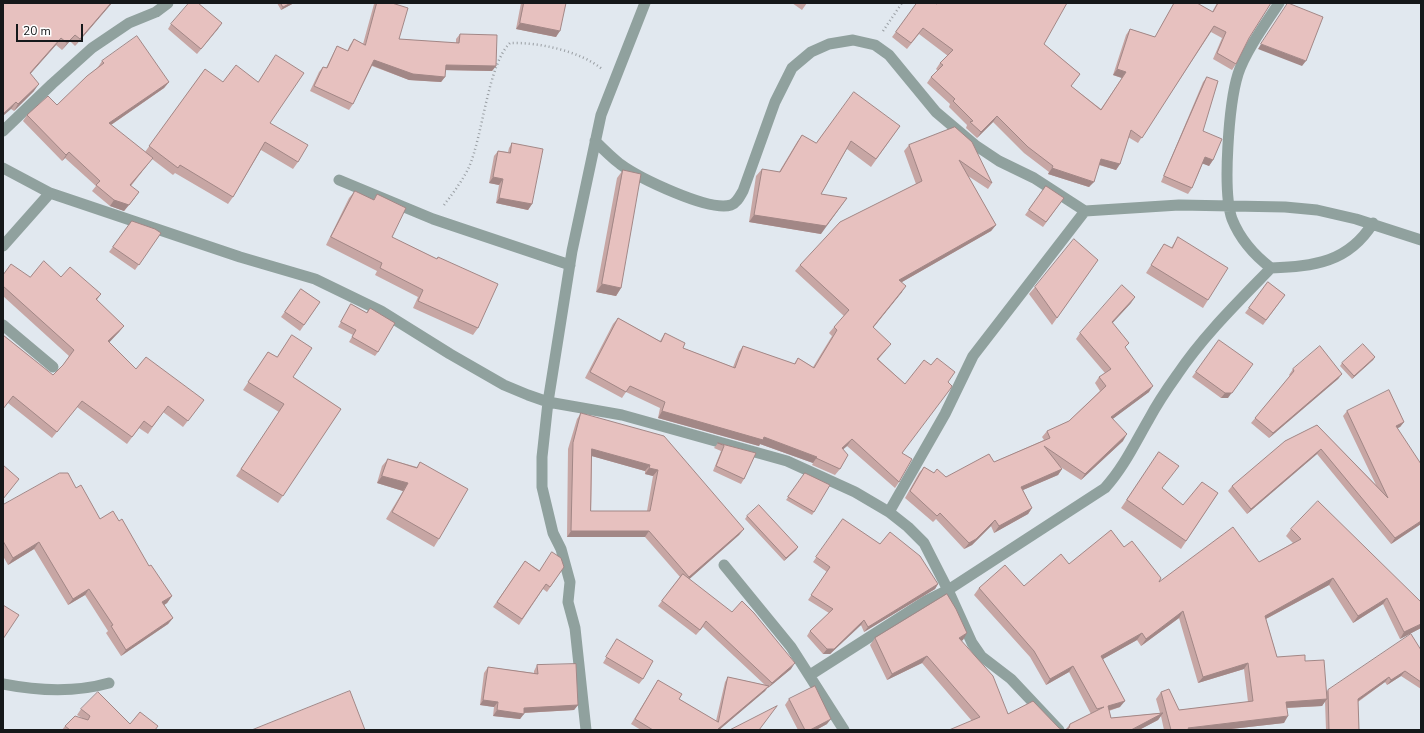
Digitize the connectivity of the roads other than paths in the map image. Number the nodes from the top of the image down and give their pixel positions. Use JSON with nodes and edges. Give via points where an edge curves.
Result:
{"nodes":[{"id":1,"x":168,"y":3,"type":"edge"},
{"id":2,"x":644,"y":3,"type":"edge"},
{"id":3,"x":1279,"y":3,"type":"edge"},
{"id":4,"x":3,"y":131,"type":"edge"},
{"id":5,"x":595,"y":142,"type":"junction"},
{"id":6,"x":3,"y":168,"type":"edge"},
{"id":7,"x":339,"y":180,"type":"dead end"},
{"id":8,"x":50,"y":193,"type":"junction"},
{"id":9,"x":1228,"y":207,"type":"junction"},
{"id":10,"x":1085,"y":211,"type":"junction"},
{"id":11,"x":1373,"y":224,"type":"junction"},
{"id":12,"x":1421,"y":240,"type":"edge"},
{"id":13,"x":3,"y":246,"type":"edge"},
{"id":14,"x":570,"y":265,"type":"junction"},
{"id":15,"x":1271,"y":268,"type":"junction"},
{"id":16,"x":3,"y":326,"type":"edge"},
{"id":17,"x":53,"y":367,"type":"dead end"},
{"id":18,"x":548,"y":402,"type":"junction"},
{"id":19,"x":888,"y":512,"type":"junction"},
{"id":20,"x":724,"y":565,"type":"dead end"},
{"id":21,"x":948,"y":590,"type":"junction"},
{"id":22,"x":810,"y":675,"type":"junction"},
{"id":23,"x":110,"y":683,"type":"dead end"},
{"id":24,"x":3,"y":684,"type":"edge"},
{"id":25,"x":586,"y":730,"type":"edge"},
{"id":26,"x":844,"y":730,"type":"edge"},
{"id":27,"x":1059,"y":730,"type":"edge"}],
"edges":[{"from":1,"to":4,"type":"street","via":[[156,12],[129,23],[92,48]]},
{"from":2,"to":5,"type":"street","via":[[601,115]]},
{"from":3,"to":9,"type":"street","via":[[1238,73],[1230,124]]},
{"from":5,"to":10,"type":"street","via":[[620,164],[642,178],[706,204],[731,205],[743,191],[776,102],[792,68],[811,52],[830,44],[853,40],[875,45],[889,55],[936,112],[975,145],[999,162],[1034,178]]},
{"from":5,"to":14,"type":"street"},
{"from":6,"to":8,"type":"street"},
{"from":7,"to":14,"type":"street","via":[[433,219]]},
{"from":8,"to":13,"type":"street"},
{"from":8,"to":18,"type":"street","via":[[240,257],[315,279],[381,311],[504,385]]},
{"from":9,"to":10,"type":"street","via":[[1179,205]]},
{"from":9,"to":11,"type":"street","via":[[1317,210]]},
{"from":9,"to":15,"type":"street","via":[[1232,220],[1246,244],[1256,257]]},
{"from":10,"to":19,"type":"street","via":[[973,356],[945,414]]},
{"from":11,"to":12,"type":"street"},
{"from":11,"to":15,"type":"street","via":[[1365,237],[1339,257],[1314,265]]},
{"from":14,"to":18,"type":"street"},
{"from":15,"to":21,"type":"street","via":[[1200,344],[1177,374],[1132,451],[1105,488]]},
{"from":16,"to":17,"type":"street"},
{"from":18,"to":19,"type":"street","via":[[622,415],[787,461],[855,492]]},
{"from":18,"to":25,"type":"street","via":[[542,457],[542,487],[570,582],[568,602],[575,628]]},
{"from":19,"to":21,"type":"street","via":[[924,543]]},
{"from":20,"to":22,"type":"street","via":[[754,600]]},
{"from":21,"to":22,"type":"street","via":[[926,601]]},
{"from":21,"to":27,"type":"street","via":[[972,643],[981,656],[1011,679]]},
{"from":22,"to":26,"type":"street"},
{"from":23,"to":24,"type":"street","via":[[70,691]]}]}
